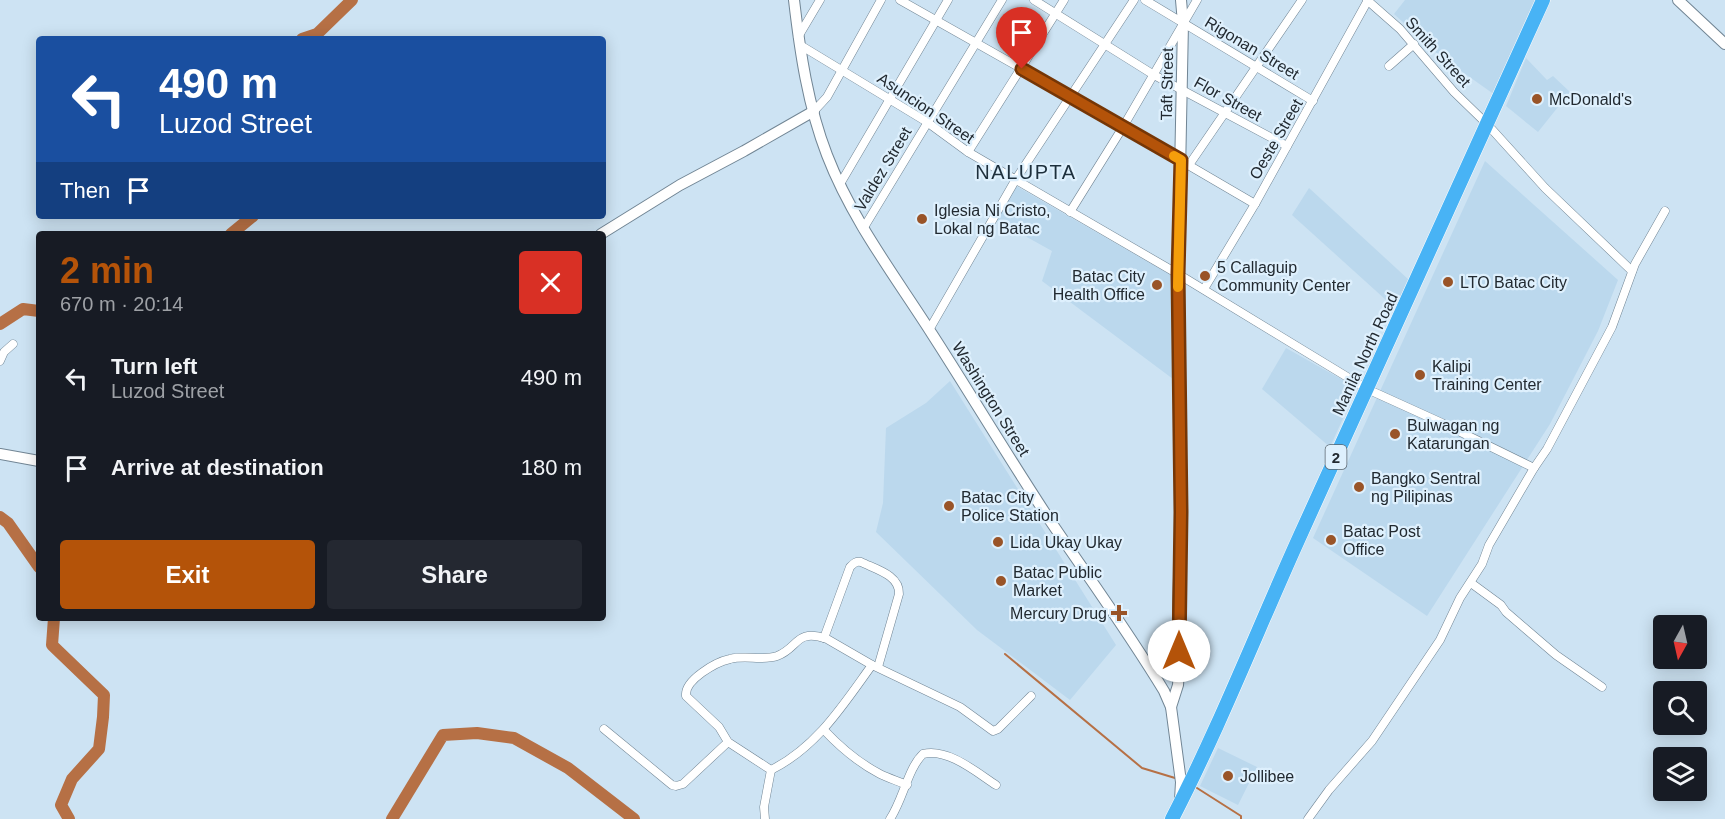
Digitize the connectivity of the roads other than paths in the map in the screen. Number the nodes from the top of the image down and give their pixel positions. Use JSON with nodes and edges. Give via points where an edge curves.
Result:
{"nodes":[{"id":1,"x":794,"y":0,"type":"edge"},
{"id":2,"x":820,"y":0,"type":"edge"},
{"id":3,"x":881,"y":0,"type":"edge"},
{"id":4,"x":900,"y":0,"type":"edge"},
{"id":5,"x":948,"y":0,"type":"edge"},
{"id":6,"x":1002,"y":0,"type":"edge"},
{"id":7,"x":1034,"y":0,"type":"edge"},
{"id":8,"x":1064,"y":0,"type":"edge"},
{"id":9,"x":1134,"y":0,"type":"edge"},
{"id":10,"x":1145,"y":0,"type":"edge"},
{"id":11,"x":1181,"y":0,"type":"edge"},
{"id":12,"x":1197,"y":0,"type":"edge"},
{"id":13,"x":1302,"y":0,"type":"edge"},
{"id":14,"x":1368,"y":0,"type":"edge"},
{"id":15,"x":1543,"y":0,"type":"edge"},
{"id":16,"x":1678,"y":0,"type":"edge"},
{"id":17,"x":1055,"y":13,"type":"junction"},
{"id":18,"x":935,"y":21,"type":"junction"},
{"id":19,"x":1183,"y":23,"type":"junction"},
{"id":20,"x":799,"y":41,"type":"junction"},
{"id":21,"x":977,"y":42,"type":"junction"},
{"id":22,"x":1106,"y":43,"type":"junction"},
{"id":23,"x":1414,"y":44,"type":"junction"},
{"id":24,"x":1725,"y":44,"type":"edge"},
{"id":25,"x":1257,"y":66,"type":"junction"},
{"id":26,"x":1389,"y":66,"type":"dead end"},
{"id":27,"x":842,"y":69,"type":"junction"},
{"id":28,"x":1022,"y":69,"type":"junction"},
{"id":29,"x":1154,"y":75,"type":"junction"},
{"id":30,"x":1181,"y":89,"type":"junction"},
{"id":31,"x":1070,"y":96,"type":"junction"},
{"id":32,"x":890,"y":99,"type":"junction"},
{"id":33,"x":1313,"y":101,"type":"junction"},
{"id":34,"x":814,"y":111,"type":"junction"},
{"id":35,"x":1226,"y":113,"type":"junction"},
{"id":36,"x":927,"y":122,"type":"junction"},
{"id":37,"x":1487,"y":124,"type":"junction"},
{"id":38,"x":1123,"y":127,"type":"junction"},
{"id":39,"x":1287,"y":146,"type":"junction"},
{"id":40,"x":968,"y":152,"type":"junction"},
{"id":41,"x":1185,"y":162,"type":"junction"},
{"id":42,"x":1016,"y":179,"type":"junction"},
{"id":43,"x":840,"y":184,"type":"junction"},
{"id":44,"x":1255,"y":204,"type":"junction"},
{"id":45,"x":1665,"y":211,"type":"dead end"},
{"id":46,"x":1070,"y":212,"type":"junction"},
{"id":47,"x":862,"y":229,"type":"junction"},
{"id":48,"x":606,"y":231,"type":"edge"},
{"id":49,"x":1632,"y":271,"type":"junction"},
{"id":50,"x":1178,"y":274,"type":"junction"},
{"id":51,"x":1204,"y":289,"type":"junction"},
{"id":52,"x":929,"y":330,"type":"junction"},
{"id":53,"x":13,"y":344,"type":"dead end"},
{"id":54,"x":0,"y":361,"type":"edge"},
{"id":55,"x":1367,"y":389,"type":"junction"},
{"id":56,"x":0,"y":454,"type":"edge"},
{"id":57,"x":36,"y":460,"type":"edge"},
{"id":58,"x":1534,"y":468,"type":"junction"},
{"id":59,"x":1471,"y":583,"type":"junction"},
{"id":60,"x":824,"y":638,"type":"junction"},
{"id":61,"x":875,"y":666,"type":"junction"},
{"id":62,"x":1602,"y":687,"type":"dead end"},
{"id":63,"x":1031,"y":696,"type":"dead end"},
{"id":64,"x":1171,"y":707,"type":"junction"},
{"id":65,"x":604,"y":729,"type":"dead end"},
{"id":66,"x":824,"y":730,"type":"junction"},
{"id":67,"x":728,"y":742,"type":"junction"},
{"id":68,"x":771,"y":770,"type":"junction"},
{"id":69,"x":907,"y":784,"type":"junction"},
{"id":70,"x":996,"y":785,"type":"dead end"},
{"id":71,"x":1180,"y":803,"type":"junction"},
{"id":72,"x":765,"y":819,"type":"edge"},
{"id":73,"x":890,"y":819,"type":"edge"},
{"id":74,"x":1172,"y":819,"type":"edge"},
{"id":75,"x":1308,"y":819,"type":"edge"}],
"edges":[{"from":1,"to":20,"type":"street","name":"Washington Street"},
{"from":2,"to":20,"type":"street"},
{"from":3,"to":27,"type":"street"},
{"from":4,"to":18,"type":"street"},
{"from":5,"to":18,"type":"street"},
{"from":6,"to":21,"type":"street","name":"Valdez Street"},
{"from":7,"to":17,"type":"street","name":"Flor Street"},
{"from":8,"to":17,"type":"street"},
{"from":9,"to":22,"type":"street"},
{"from":10,"to":19,"type":"street","name":"Rigonan Street"},
{"from":11,"to":19,"type":"street","name":"Taft Street"},
{"from":12,"to":19,"type":"street"},
{"from":13,"to":25,"type":"street"},
{"from":14,"to":23,"type":"street","name":"Smith Street"},
{"from":14,"to":33,"type":"street","name":"Oeste Street"},
{"from":15,"to":37,"type":"highway","name":"Manila North Road","number":"2"},
{"from":16,"to":24,"type":"street"},
{"from":17,"to":22,"type":"street","name":"Flor Street"},
{"from":17,"to":28,"type":"street"},
{"from":18,"to":21,"type":"street"},
{"from":18,"to":32,"type":"street"},
{"from":19,"to":25,"type":"street","name":"Rigonan Street"},
{"from":19,"to":29,"type":"street"},
{"from":19,"to":30,"type":"street","name":"Taft Street"},
{"from":20,"to":27,"type":"street","name":"Asuncion Street"},
{"from":20,"to":34,"type":"street","name":"Washington Street"},
{"from":21,"to":28,"type":"street"},
{"from":21,"to":36,"type":"street","name":"Valdez Street"},
{"from":22,"to":29,"type":"street","name":"Flor Street"},
{"from":22,"to":31,"type":"street"},
{"from":23,"to":26,"type":"street"},
{"from":23,"to":37,"type":"street","name":"Smith Street"},
{"from":25,"to":33,"type":"street","name":"Rigonan Street"},
{"from":25,"to":35,"type":"street"},
{"from":27,"to":32,"type":"street","name":"Asuncion Street"},
{"from":27,"to":34,"type":"street","via":[[827,97]]},
{"from":28,"to":31,"type":"street"},
{"from":28,"to":40,"type":"street"},
{"from":29,"to":30,"type":"street","name":"Flor Street"},
{"from":29,"to":38,"type":"street"},
{"from":30,"to":35,"type":"street","name":"Flor Street"},
{"from":30,"to":41,"type":"street","name":"Taft Street"},
{"from":31,"to":38,"type":"street"},
{"from":31,"to":42,"type":"street"},
{"from":32,"to":36,"type":"street","name":"Asuncion Street"},
{"from":32,"to":43,"type":"street"},
{"from":33,"to":39,"type":"street","name":"Oeste Street"},
{"from":34,"to":43,"type":"street","name":"Washington Street"},
{"from":34,"to":48,"type":"street"},
{"from":35,"to":39,"type":"street","name":"Flor Street"},
{"from":35,"to":41,"type":"street"},
{"from":36,"to":40,"type":"street","name":"Asuncion Street"},
{"from":36,"to":47,"type":"street","name":"Valdez Street"},
{"from":37,"to":49,"type":"street","name":"Smith Street","via":[[1545,188]]},
{"from":37,"to":55,"type":"highway","name":"Manila North Road","number":"2"},
{"from":38,"to":41,"type":"street"},
{"from":38,"to":46,"type":"street"},
{"from":39,"to":44,"type":"street","name":"Oeste Street"},
{"from":40,"to":42,"type":"street","name":"Asuncion Street"},
{"from":41,"to":44,"type":"street"},
{"from":41,"to":50,"type":"street","name":"Taft Street"},
{"from":42,"to":46,"type":"street","name":"Asuncion Street"},
{"from":42,"to":52,"type":"street"},
{"from":43,"to":47,"type":"street","name":"Washington Street"},
{"from":44,"to":51,"type":"street","name":"Oeste Street"},
{"from":45,"to":49,"type":"street"},
{"from":46,"to":50,"type":"street","name":"Asuncion Street"},
{"from":47,"to":52,"type":"street","name":"Washington Street"},
{"from":49,"to":58,"type":"street","via":[[1612,327]]},
{"from":50,"to":51,"type":"street","name":"Asuncion Street"},
{"from":50,"to":64,"type":"street","name":"Taft Street","via":[[1179,671]]},
{"from":51,"to":55,"type":"street","name":"Asuncion Street"},
{"from":52,"to":64,"type":"street","name":"Washington Street","via":[[1155,676]]},
{"from":53,"to":54,"type":"street"},
{"from":55,"to":58,"type":"street","name":"Asuncion Street"},
{"from":55,"to":71,"type":"highway","name":"Manila North Road","number":"2"},
{"from":56,"to":57,"type":"street"},
{"from":58,"to":59,"type":"street"},
{"from":59,"to":62,"type":"street","via":[[1556,655]]},
{"from":59,"to":75,"type":"street","via":[[1402,698]]},
{"from":60,"to":61,"type":"street"},
{"from":60,"to":61,"type":"street","via":[[853,563],[861,562],[893,578],[899,594]]},
{"from":60,"to":67,"type":"street","via":[[804,636],[777,656],[730,659],[689,684],[686,696]]},
{"from":61,"to":63,"type":"street","via":[[953,703],[993,730]]},
{"from":61,"to":66,"type":"street"},
{"from":64,"to":71,"type":"street","name":"Washington Street"},
{"from":65,"to":67,"type":"street","via":[[676,786]]},
{"from":66,"to":68,"type":"street","via":[[790,761]]},
{"from":66,"to":69,"type":"street","via":[[872,769]]},
{"from":67,"to":68,"type":"street"},
{"from":68,"to":72,"type":"street"},
{"from":69,"to":70,"type":"street","via":[[922,754],[933,753],[952,758]]},
{"from":69,"to":73,"type":"street"},
{"from":71,"to":74,"type":"highway","name":"Manila North Road","number":"2"}]}
